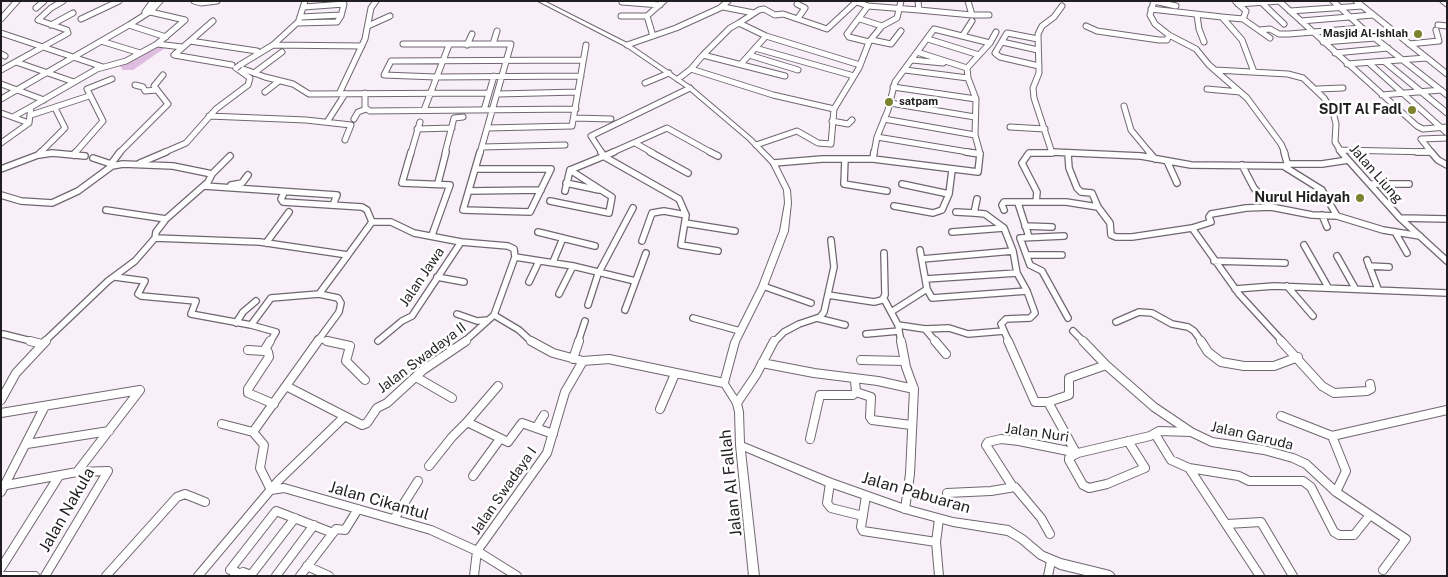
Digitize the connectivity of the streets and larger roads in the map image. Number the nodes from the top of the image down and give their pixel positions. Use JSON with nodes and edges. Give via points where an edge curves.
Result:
{"nodes":[{"id":1,"x":17,"y":1,"type":"edge"},
{"id":2,"x":44,"y":1,"type":"edge"},
{"id":3,"x":63,"y":1,"type":"edge"},
{"id":4,"x":119,"y":1,"type":"edge"},
{"id":5,"x":154,"y":1,"type":"edge"},
{"id":6,"x":160,"y":1,"type":"edge"},
{"id":7,"x":194,"y":1,"type":"edge"},
{"id":8,"x":217,"y":1,"type":"edge"},
{"id":9,"x":376,"y":1,"type":"edge"},
{"id":10,"x":540,"y":1,"type":"edge"},
{"id":11,"x":728,"y":1,"type":"edge"},
{"id":12,"x":901,"y":1,"type":"edge"},
{"id":13,"x":918,"y":1,"type":"edge"},
{"id":14,"x":968,"y":1,"type":"edge"},
{"id":15,"x":1154,"y":1,"type":"edge"},
{"id":16,"x":1280,"y":1,"type":"edge"},
{"id":17,"x":1333,"y":1,"type":"edge"},
{"id":18,"x":1356,"y":1,"type":"edge"},
{"id":19,"x":1443,"y":1,"type":"edge"},
{"id":20,"x":212,"y":2,"type":"edge"},
{"id":21,"x":622,"y":2,"type":"edge"},
{"id":22,"x":855,"y":2,"type":"edge"},
{"id":23,"x":1237,"y":2,"type":"edge"},
{"id":24,"x":1261,"y":2,"type":"edge"},
{"id":25,"x":662,"y":3,"type":"edge"},
{"id":26,"x":305,"y":4,"type":"edge"},
{"id":27,"x":797,"y":4,"type":"dead end"},
{"id":28,"x":1447,"y":4,"type":"edge"},
{"id":29,"x":868,"y":6,"type":"junction"},
{"id":30,"x":1062,"y":6,"type":"dead end"},
{"id":31,"x":1176,"y":6,"type":"dead end"},
{"id":32,"x":1362,"y":6,"type":"junction"},
{"id":33,"x":723,"y":7,"type":"junction"},
{"id":34,"x":36,"y":8,"type":"dead end"},
{"id":35,"x":901,"y":8,"type":"junction"},
{"id":36,"x":1340,"y":8,"type":"junction"},
{"id":37,"x":1151,"y":9,"type":"junction"},
{"id":38,"x":919,"y":10,"type":"junction"},
{"id":39,"x":1290,"y":11,"type":"junction"},
{"id":40,"x":147,"y":12,"type":"junction"},
{"id":41,"x":73,"y":13,"type":"dead end"},
{"id":42,"x":754,"y":13,"type":"junction"},
{"id":43,"x":972,"y":15,"type":"junction"},
{"id":44,"x":989,"y":15,"type":"dead end"},
{"id":45,"x":1197,"y":15,"type":"junction"},
{"id":46,"x":1373,"y":15,"type":"junction"},
{"id":47,"x":390,"y":16,"type":"dead end"},
{"id":48,"x":621,"y":16,"type":"dead end"},
{"id":49,"x":647,"y":16,"type":"junction"},
{"id":50,"x":1351,"y":17,"type":"junction"},
{"id":51,"x":798,"y":18,"type":"junction"},
{"id":52,"x":1222,"y":18,"type":"junction"},
{"id":53,"x":1243,"y":18,"type":"junction"},
{"id":54,"x":1,"y":19,"type":"edge"},
{"id":55,"x":80,"y":19,"type":"dead end"},
{"id":56,"x":860,"y":19,"type":"junction"},
{"id":57,"x":299,"y":20,"type":"junction"},
{"id":58,"x":213,"y":21,"type":"dead end"},
{"id":59,"x":1301,"y":21,"type":"junction"},
{"id":60,"x":972,"y":22,"type":"dead end"},
{"id":61,"x":739,"y":23,"type":"junction"},
{"id":62,"x":1284,"y":24,"type":"dead end"},
{"id":63,"x":51,"y":25,"type":"junction"},
{"id":64,"x":129,"y":25,"type":"junction"},
{"id":65,"x":1438,"y":25,"type":"dead end"},
{"id":66,"x":368,"y":26,"type":"junction"},
{"id":67,"x":882,"y":26,"type":"junction"},
{"id":68,"x":1086,"y":26,"type":"dead end"},
{"id":69,"x":1447,"y":26,"type":"edge"},
{"id":70,"x":1362,"y":28,"type":"junction"},
{"id":71,"x":1260,"y":30,"type":"junction"},
{"id":72,"x":1436,"y":30,"type":"dead end"},
{"id":73,"x":497,"y":31,"type":"dead end"},
{"id":74,"x":901,"y":31,"type":"dead end"},
{"id":75,"x":996,"y":32,"type":"dead end"},
{"id":76,"x":1312,"y":32,"type":"junction"},
{"id":77,"x":1,"y":34,"type":"edge"},
{"id":78,"x":472,"y":34,"type":"dead end"},
{"id":79,"x":964,"y":35,"type":"junction"},
{"id":80,"x":1169,"y":35,"type":"junction"},
{"id":81,"x":653,"y":36,"type":"junction"},
{"id":82,"x":766,"y":36,"type":"junction"},
{"id":83,"x":166,"y":37,"type":"junction"},
{"id":84,"x":1270,"y":38,"type":"dead end"},
{"id":85,"x":1376,"y":38,"type":"junction"},
{"id":86,"x":1038,"y":39,"type":"junction"},
{"id":87,"x":101,"y":40,"type":"junction"},
{"id":88,"x":928,"y":40,"type":"junction"},
{"id":89,"x":190,"y":41,"type":"junction"},
{"id":90,"x":870,"y":41,"type":"junction"},
{"id":91,"x":1002,"y":42,"type":"junction"},
{"id":92,"x":1204,"y":42,"type":"dead end"},
{"id":93,"x":1323,"y":42,"type":"junction"},
{"id":94,"x":990,"y":43,"type":"junction"},
{"id":95,"x":157,"y":44,"type":"junction"},
{"id":96,"x":403,"y":44,"type":"dead end"},
{"id":97,"x":493,"y":44,"type":"junction"},
{"id":98,"x":1409,"y":44,"type":"junction"},
{"id":99,"x":273,"y":45,"type":"junction"},
{"id":100,"x":449,"y":45,"type":"junction"},
{"id":101,"x":467,"y":45,"type":"junction"},
{"id":102,"x":586,"y":45,"type":"dead end"},
{"id":103,"x":627,"y":45,"type":"junction"},
{"id":104,"x":362,"y":46,"type":"junction"},
{"id":105,"x":45,"y":47,"type":"junction"},
{"id":106,"x":181,"y":47,"type":"junction"},
{"id":107,"x":756,"y":48,"type":"junction"},
{"id":108,"x":1388,"y":48,"type":"junction"},
{"id":109,"x":1038,"y":50,"type":"junction"},
{"id":110,"x":256,"y":51,"type":"dead end"},
{"id":111,"x":282,"y":52,"type":"dead end"},
{"id":112,"x":917,"y":52,"type":"junction"},
{"id":113,"x":140,"y":53,"type":"junction"},
{"id":114,"x":1335,"y":53,"type":"junction"},
{"id":115,"x":703,"y":55,"type":"junction"},
{"id":116,"x":749,"y":55,"type":"junction"},
{"id":117,"x":979,"y":55,"type":"junction"},
{"id":118,"x":74,"y":56,"type":"junction"},
{"id":119,"x":1426,"y":58,"type":"junction"},
{"id":120,"x":442,"y":60,"type":"junction"},
{"id":121,"x":507,"y":60,"type":"junction"},
{"id":122,"x":583,"y":60,"type":"junction"},
{"id":123,"x":912,"y":60,"type":"junction"},
{"id":124,"x":1403,"y":60,"type":"junction"},
{"id":125,"x":16,"y":62,"type":"junction"},
{"id":126,"x":1385,"y":62,"type":"junction"},
{"id":127,"x":1369,"y":63,"type":"junction"},
{"id":128,"x":742,"y":64,"type":"junction"},
{"id":129,"x":955,"y":64,"type":"junction"},
{"id":130,"x":1347,"y":64,"type":"junction"},
{"id":131,"x":860,"y":65,"type":"junction"},
{"id":132,"x":236,"y":66,"type":"junction"},
{"id":133,"x":1039,"y":66,"type":"junction"},
{"id":134,"x":103,"y":67,"type":"junction"},
{"id":135,"x":968,"y":68,"type":"junction"},
{"id":136,"x":691,"y":69,"type":"junction"},
{"id":137,"x":1,"y":70,"type":"edge"},
{"id":138,"x":798,"y":70,"type":"dead end"},
{"id":139,"x":904,"y":70,"type":"junction"},
{"id":140,"x":1215,"y":70,"type":"junction"},
{"id":141,"x":1254,"y":72,"type":"junction"},
{"id":142,"x":47,"y":73,"type":"junction"},
{"id":143,"x":254,"y":73,"type":"junction"},
{"id":144,"x":669,"y":73,"type":"junction"},
{"id":145,"x":1447,"y":74,"type":"edge"},
{"id":146,"x":163,"y":75,"type":"dead end"},
{"id":147,"x":494,"y":76,"type":"junction"},
{"id":148,"x":581,"y":76,"type":"junction"},
{"id":149,"x":785,"y":76,"type":"dead end"},
{"id":150,"x":854,"y":76,"type":"junction"},
{"id":151,"x":436,"y":77,"type":"junction"},
{"id":152,"x":502,"y":77,"type":"junction"},
{"id":153,"x":968,"y":78,"type":"junction"},
{"id":154,"x":112,"y":79,"type":"dead end"},
{"id":155,"x":678,"y":79,"type":"junction"},
{"id":156,"x":279,"y":81,"type":"junction"},
{"id":157,"x":74,"y":82,"type":"junction"},
{"id":158,"x":645,"y":83,"type":"dead end"},
{"id":159,"x":1,"y":84,"type":"edge"},
{"id":160,"x":135,"y":85,"type":"dead end"},
{"id":161,"x":893,"y":87,"type":"junction"},
{"id":162,"x":690,"y":88,"type":"junction"},
{"id":163,"x":1343,"y":88,"type":"dead end"},
{"id":164,"x":1207,"y":89,"type":"dead end"},
{"id":165,"x":17,"y":90,"type":"junction"},
{"id":166,"x":157,"y":90,"type":"junction"},
{"id":167,"x":1317,"y":90,"type":"junction"},
{"id":168,"x":1444,"y":90,"type":"edge"},
{"id":169,"x":1422,"y":91,"type":"junction"},
{"id":170,"x":265,"y":92,"type":"dead end"},
{"id":171,"x":578,"y":92,"type":"junction"},
{"id":172,"x":1241,"y":92,"type":"junction"},
{"id":173,"x":365,"y":93,"type":"junction"},
{"id":174,"x":489,"y":93,"type":"junction"},
{"id":175,"x":1402,"y":93,"type":"junction"},
{"id":176,"x":342,"y":94,"type":"junction"},
{"id":177,"x":430,"y":94,"type":"junction"},
{"id":178,"x":498,"y":94,"type":"junction"},
{"id":179,"x":1382,"y":95,"type":"junction"},
{"id":180,"x":1447,"y":95,"type":"edge"},
{"id":181,"x":88,"y":96,"type":"junction"},
{"id":182,"x":1,"y":99,"type":"edge"},
{"id":183,"x":976,"y":99,"type":"junction"},
{"id":184,"x":44,"y":100,"type":"junction"},
{"id":185,"x":890,"y":104,"type":"junction"},
{"id":186,"x":1124,"y":106,"type":"dead end"},
{"id":187,"x":31,"y":107,"type":"junction"},
{"id":188,"x":55,"y":108,"type":"junction"},
{"id":189,"x":366,"y":109,"type":"junction"},
{"id":190,"x":576,"y":109,"type":"junction"},
{"id":191,"x":834,"y":109,"type":"junction"},
{"id":192,"x":424,"y":110,"type":"junction"},
{"id":193,"x":484,"y":110,"type":"junction"},
{"id":194,"x":494,"y":110,"type":"junction"},
{"id":195,"x":1,"y":113,"type":"edge"},
{"id":196,"x":1447,"y":113,"type":"edge"},
{"id":197,"x":31,"y":114,"type":"junction"},
{"id":198,"x":209,"y":116,"type":"junction"},
{"id":199,"x":12,"y":117,"type":"junction"},
{"id":200,"x":463,"y":117,"type":"dead end"},
{"id":201,"x":975,"y":117,"type":"junction"},
{"id":202,"x":575,"y":118,"type":"junction"},
{"id":203,"x":354,"y":119,"type":"dead end"},
{"id":204,"x":611,"y":119,"type":"dead end"},
{"id":205,"x":884,"y":119,"type":"junction"},
{"id":206,"x":852,"y":120,"type":"dead end"},
{"id":207,"x":832,"y":121,"type":"junction"},
{"id":208,"x":327,"y":122,"type":"junction"},
{"id":209,"x":420,"y":122,"type":"dead end"},
{"id":210,"x":29,"y":123,"type":"junction"},
{"id":211,"x":1010,"y":127,"type":"dead end"},
{"id":212,"x":1444,"y":127,"type":"edge"},
{"id":213,"x":452,"y":128,"type":"junction"},
{"id":214,"x":488,"y":128,"type":"junction"},
{"id":215,"x":417,"y":129,"type":"junction"},
{"id":216,"x":1044,"y":129,"type":"junction"},
{"id":217,"x":1447,"y":133,"type":"edge"},
{"id":218,"x":975,"y":135,"type":"junction"},
{"id":219,"x":877,"y":137,"type":"junction"},
{"id":220,"x":1447,"y":138,"type":"edge"},
{"id":221,"x":345,"y":140,"type":"dead end"},
{"id":222,"x":635,"y":143,"type":"junction"},
{"id":223,"x":1,"y":144,"type":"edge"},
{"id":224,"x":565,"y":145,"type":"dead end"},
{"id":225,"x":756,"y":145,"type":"junction"},
{"id":226,"x":482,"y":147,"type":"junction"},
{"id":227,"x":1339,"y":150,"type":"junction"},
{"id":228,"x":1052,"y":152,"type":"junction"},
{"id":229,"x":1431,"y":152,"type":"junction"},
{"id":230,"x":980,"y":154,"type":"junction"},
{"id":231,"x":1068,"y":154,"type":"junction"},
{"id":232,"x":38,"y":155,"type":"junction"},
{"id":233,"x":73,"y":155,"type":"junction"},
{"id":234,"x":85,"y":156,"type":"dead end"},
{"id":235,"x":230,"y":156,"type":"dead end"},
{"id":236,"x":718,"y":156,"type":"dead end"},
{"id":237,"x":605,"y":157,"type":"junction"},
{"id":238,"x":93,"y":158,"type":"dead end"},
{"id":239,"x":1155,"y":158,"type":"junction"},
{"id":240,"x":845,"y":159,"type":"junction"},
{"id":241,"x":873,"y":159,"type":"junction"},
{"id":242,"x":1348,"y":160,"type":"junction"},
{"id":243,"x":1167,"y":161,"type":"junction"},
{"id":244,"x":774,"y":163,"type":"junction"},
{"id":245,"x":137,"y":164,"type":"junction"},
{"id":246,"x":111,"y":165,"type":"junction"},
{"id":247,"x":1242,"y":165,"type":"junction"},
{"id":248,"x":1447,"y":165,"type":"edge"},
{"id":249,"x":1287,"y":166,"type":"junction"},
{"id":250,"x":1,"y":169,"type":"edge"},
{"id":251,"x":476,"y":169,"type":"junction"},
{"id":252,"x":570,"y":170,"type":"junction"},
{"id":253,"x":952,"y":170,"type":"junction"},
{"id":254,"x":688,"y":173,"type":"dead end"},
{"id":255,"x":212,"y":174,"type":"junction"},
{"id":256,"x":248,"y":175,"type":"dead end"},
{"id":257,"x":566,"y":183,"type":"junction"},
{"id":258,"x":1177,"y":183,"type":"dead end"},
{"id":259,"x":206,"y":184,"type":"junction"},
{"id":260,"x":438,"y":184,"type":"junction"},
{"id":261,"x":902,"y":184,"type":"dead end"},
{"id":262,"x":1372,"y":184,"type":"junction"},
{"id":263,"x":1410,"y":184,"type":"dead end"},
{"id":264,"x":541,"y":190,"type":"junction"},
{"id":265,"x":469,"y":191,"type":"junction"},
{"id":266,"x":565,"y":191,"type":"dead end"},
{"id":267,"x":604,"y":191,"type":"junction"},
{"id":268,"x":887,"y":191,"type":"dead end"},
{"id":269,"x":284,"y":193,"type":"junction"},
{"id":270,"x":949,"y":194,"type":"junction"},
{"id":271,"x":1,"y":195,"type":"edge"},
{"id":272,"x":977,"y":199,"type":"dead end"},
{"id":273,"x":550,"y":201,"type":"dead end"},
{"id":274,"x":1036,"y":202,"type":"junction"},
{"id":275,"x":1018,"y":203,"type":"junction"},
{"id":276,"x":333,"y":205,"type":"junction"},
{"id":277,"x":894,"y":206,"type":"dead end"},
{"id":278,"x":1098,"y":207,"type":"junction"},
{"id":279,"x":1271,"y":207,"type":"junction"},
{"id":280,"x":634,"y":208,"type":"dead end"},
{"id":281,"x":106,"y":210,"type":"dead end"},
{"id":282,"x":1004,"y":210,"type":"dead end"},
{"id":283,"x":289,"y":212,"type":"dead end"},
{"id":284,"x":956,"y":212,"type":"dead end"},
{"id":285,"x":974,"y":213,"type":"junction"},
{"id":286,"x":984,"y":214,"type":"joint"},
{"id":287,"x":686,"y":215,"type":"junction"},
{"id":288,"x":1322,"y":216,"type":"junction"},
{"id":289,"x":1337,"y":216,"type":"junction"},
{"id":290,"x":1400,"y":218,"type":"junction"},
{"id":291,"x":166,"y":219,"type":"junction"},
{"id":292,"x":1447,"y":219,"type":"edge"},
{"id":293,"x":372,"y":222,"type":"junction"},
{"id":294,"x":686,"y":223,"type":"junction"},
{"id":295,"x":1025,"y":226,"type":"junction"},
{"id":296,"x":1052,"y":226,"type":"dead end"},
{"id":297,"x":1004,"y":228,"type":"junction"},
{"id":298,"x":1192,"y":228,"type":"junction"},
{"id":299,"x":1327,"y":228,"type":"dead end"},
{"id":300,"x":735,"y":231,"type":"dead end"},
{"id":301,"x":538,"y":232,"type":"dead end"},
{"id":302,"x":952,"y":232,"type":"dead end"},
{"id":303,"x":1395,"y":232,"type":"junction"},
{"id":304,"x":432,"y":235,"type":"junction"},
{"id":305,"x":1064,"y":236,"type":"dead end"},
{"id":306,"x":1420,"y":236,"type":"junction"},
{"id":307,"x":1029,"y":237,"type":"junction"},
{"id":308,"x":155,"y":238,"type":"junction"},
{"id":309,"x":563,"y":238,"type":"junction"},
{"id":310,"x":832,"y":240,"type":"dead end"},
{"id":311,"x":642,"y":241,"type":"dead end"},
{"id":312,"x":460,"y":242,"type":"junction"},
{"id":313,"x":266,"y":243,"type":"junction"},
{"id":314,"x":595,"y":246,"type":"dead end"},
{"id":315,"x":1304,"y":246,"type":"dead end"},
{"id":316,"x":920,"y":250,"type":"dead end"},
{"id":317,"x":718,"y":251,"type":"dead end"},
{"id":318,"x":1013,"y":251,"type":"junction"},
{"id":319,"x":646,"y":253,"type":"dead end"},
{"id":320,"x":884,"y":253,"type":"dead end"},
{"id":321,"x":1407,"y":253,"type":"dead end"},
{"id":322,"x":1027,"y":255,"type":"junction"},
{"id":323,"x":1062,"y":255,"type":"dead end"},
{"id":324,"x":348,"y":256,"type":"junction"},
{"id":325,"x":1337,"y":256,"type":"dead end"},
{"id":326,"x":515,"y":257,"type":"junction"},
{"id":327,"x":922,"y":259,"type":"junction"},
{"id":328,"x":540,"y":260,"type":"junction"},
{"id":329,"x":1446,"y":260,"type":"edge"},
{"id":330,"x":1214,"y":261,"type":"junction"},
{"id":331,"x":553,"y":262,"type":"junction"},
{"id":332,"x":1285,"y":263,"type":"dead end"},
{"id":333,"x":573,"y":266,"type":"junction"},
{"id":334,"x":1389,"y":267,"type":"dead end"},
{"id":335,"x":1017,"y":273,"type":"junction"},
{"id":336,"x":598,"y":274,"type":"junction"},
{"id":337,"x":114,"y":277,"type":"junction"},
{"id":338,"x":437,"y":277,"type":"junction"},
{"id":339,"x":926,"y":279,"type":"junction"},
{"id":340,"x":635,"y":281,"type":"junction"},
{"id":341,"x":464,"y":282,"type":"dead end"},
{"id":342,"x":529,"y":282,"type":"dead end"},
{"id":343,"x":1287,"y":286,"type":"junction"},
{"id":344,"x":766,"y":287,"type":"junction"},
{"id":345,"x":1328,"y":287,"type":"junction"},
{"id":346,"x":1355,"y":288,"type":"junction"},
{"id":347,"x":927,"y":289,"type":"junction"},
{"id":348,"x":1235,"y":289,"type":"junction"},
{"id":349,"x":1378,"y":289,"type":"junction"},
{"id":350,"x":1027,"y":291,"type":"junction"},
{"id":351,"x":1447,"y":293,"type":"edge"},
{"id":352,"x":319,"y":294,"type":"junction"},
{"id":353,"x":560,"y":294,"type":"dead end"},
{"id":354,"x":828,"y":294,"type":"junction"},
{"id":355,"x":884,"y":299,"type":"junction"},
{"id":356,"x":256,"y":300,"type":"dead end"},
{"id":357,"x":811,"y":303,"type":"dead end"},
{"id":358,"x":588,"y":305,"type":"dead end"},
{"id":359,"x":625,"y":310,"type":"dead end"},
{"id":360,"x":891,"y":312,"type":"junction"},
{"id":361,"x":457,"y":314,"type":"dead end"},
{"id":362,"x":1313,"y":316,"type":"dead end"},
{"id":363,"x":492,"y":317,"type":"junction"},
{"id":364,"x":693,"y":318,"type":"dead end"},
{"id":365,"x":817,"y":318,"type":"junction"},
{"id":366,"x":1068,"y":318,"type":"dead end"},
{"id":367,"x":585,"y":321,"type":"dead end"},
{"id":368,"x":1116,"y":322,"type":"dead end"},
{"id":369,"x":236,"y":323,"type":"junction"},
{"id":370,"x":251,"y":325,"type":"junction"},
{"id":371,"x":845,"y":326,"type":"dead end"},
{"id":372,"x":899,"y":328,"type":"junction"},
{"id":373,"x":925,"y":329,"type":"junction"},
{"id":374,"x":740,"y":331,"type":"junction"},
{"id":375,"x":1004,"y":331,"type":"junction"},
{"id":376,"x":1074,"y":331,"type":"dead end"},
{"id":377,"x":3,"y":334,"type":"dead end"},
{"id":378,"x":866,"y":334,"type":"dead end"},
{"id":379,"x":318,"y":339,"type":"junction"},
{"id":380,"x":378,"y":341,"type":"dead end"},
{"id":381,"x":42,"y":344,"type":"junction"},
{"id":382,"x":248,"y":350,"type":"dead end"},
{"id":383,"x":264,"y":351,"type":"junction"},
{"id":384,"x":946,"y":354,"type":"dead end"},
{"id":385,"x":1298,"y":357,"type":"junction"},
{"id":386,"x":573,"y":359,"type":"junction"},
{"id":387,"x":861,"y":360,"type":"dead end"},
{"id":388,"x":584,"y":361,"type":"junction"},
{"id":389,"x":904,"y":362,"type":"junction"},
{"id":390,"x":762,"y":363,"type":"junction"},
{"id":391,"x":1106,"y":364,"type":"junction"},
{"id":392,"x":675,"y":374,"type":"junction"},
{"id":393,"x":416,"y":377,"type":"junction"},
{"id":394,"x":365,"y":380,"type":"dead end"},
{"id":395,"x":855,"y":380,"type":"junction"},
{"id":396,"x":1370,"y":384,"type":"dead end"},
{"id":397,"x":286,"y":386,"type":"junction"},
{"id":398,"x":498,"y":386,"type":"dead end"},
{"id":399,"x":726,"y":386,"type":"junction"},
{"id":400,"x":914,"y":389,"type":"junction"},
{"id":401,"x":856,"y":392,"type":"junction"},
{"id":402,"x":452,"y":398,"type":"dead end"},
{"id":403,"x":1,"y":400,"type":"edge"},
{"id":404,"x":736,"y":400,"type":"junction"},
{"id":405,"x":1048,"y":402,"type":"junction"},
{"id":406,"x":274,"y":404,"type":"junction"},
{"id":407,"x":45,"y":406,"type":"junction"},
{"id":408,"x":660,"y":409,"type":"dead end"},
{"id":409,"x":1447,"y":410,"type":"edge"},
{"id":410,"x":1,"y":413,"type":"edge"},
{"id":411,"x":544,"y":415,"type":"dead end"},
{"id":412,"x":1281,"y":416,"type":"dead end"},
{"id":413,"x":344,"y":417,"type":"junction"},
{"id":414,"x":467,"y":422,"type":"junction"},
{"id":415,"x":222,"y":424,"type":"dead end"},
{"id":416,"x":911,"y":426,"type":"junction"},
{"id":417,"x":536,"y":428,"type":"junction"},
{"id":418,"x":109,"y":431,"type":"junction"},
{"id":419,"x":253,"y":432,"type":"junction"},
{"id":420,"x":1190,"y":432,"type":"junction"},
{"id":421,"x":553,"y":434,"type":"junction"},
{"id":422,"x":1152,"y":435,"type":"junction"},
{"id":423,"x":1332,"y":436,"type":"junction"},
{"id":424,"x":500,"y":439,"type":"junction"},
{"id":425,"x":810,"y":439,"type":"dead end"},
{"id":426,"x":1129,"y":440,"type":"junction"},
{"id":427,"x":27,"y":444,"type":"junction"},
{"id":428,"x":740,"y":445,"type":"junction"},
{"id":429,"x":1077,"y":452,"type":"junction"},
{"id":430,"x":429,"y":466,"type":"dead end"},
{"id":431,"x":1189,"y":468,"type":"junction"},
{"id":432,"x":77,"y":472,"type":"junction"},
{"id":433,"x":60,"y":476,"type":"junction"},
{"id":434,"x":473,"y":476,"type":"dead end"},
{"id":435,"x":418,"y":481,"type":"dead end"},
{"id":436,"x":830,"y":483,"type":"junction"},
{"id":437,"x":3,"y":487,"type":"edge"},
{"id":438,"x":1013,"y":487,"type":"junction"},
{"id":439,"x":271,"y":490,"type":"junction"},
{"id":440,"x":1336,"y":492,"type":"junction"},
{"id":441,"x":947,"y":493,"type":"dead end"},
{"id":442,"x":866,"y":496,"type":"junction"},
{"id":443,"x":205,"y":502,"type":"dead end"},
{"id":444,"x":905,"y":509,"type":"junction"},
{"id":445,"x":358,"y":510,"type":"junction"},
{"id":446,"x":1370,"y":515,"type":"junction"},
{"id":447,"x":863,"y":516,"type":"junction"},
{"id":448,"x":295,"y":518,"type":"junction"},
{"id":449,"x":394,"y":518,"type":"junction"},
{"id":450,"x":939,"y":518,"type":"junction"},
{"id":451,"x":1227,"y":524,"type":"junction"},
{"id":452,"x":314,"y":525,"type":"junction"},
{"id":453,"x":333,"y":533,"type":"junction"},
{"id":454,"x":1050,"y":534,"type":"dead end"},
{"id":455,"x":936,"y":542,"type":"junction"},
{"id":456,"x":476,"y":551,"type":"junction"},
{"id":457,"x":1051,"y":561,"type":"junction"},
{"id":458,"x":307,"y":566,"type":"junction"},
{"id":459,"x":1,"y":568,"type":"edge"},
{"id":460,"x":1383,"y":570,"type":"dead end"},
{"id":461,"x":249,"y":574,"type":"edge"},
{"id":462,"x":1,"y":576,"type":"edge"},
{"id":463,"x":36,"y":576,"type":"edge"},
{"id":464,"x":45,"y":576,"type":"edge"},
{"id":465,"x":106,"y":576,"type":"edge"},
{"id":466,"x":198,"y":576,"type":"edge"},
{"id":467,"x":234,"y":576,"type":"edge"},
{"id":468,"x":276,"y":576,"type":"edge"},
{"id":469,"x":300,"y":576,"type":"edge"},
{"id":470,"x":329,"y":576,"type":"edge"},
{"id":471,"x":474,"y":576,"type":"edge"},
{"id":472,"x":517,"y":576,"type":"edge"},
{"id":473,"x":754,"y":576,"type":"edge"},
{"id":474,"x":939,"y":576,"type":"edge"},
{"id":475,"x":1048,"y":576,"type":"edge"},
{"id":476,"x":1110,"y":576,"type":"edge"},
{"id":477,"x":1260,"y":576,"type":"edge"},
{"id":478,"x":1293,"y":576,"type":"edge"}],
"edges":[{"from":1,"to":54,"type":"street"},
{"from":2,"to":34,"type":"street"},
{"from":3,"to":63,"type":"street","via":[[38,20]]},
{"from":4,"to":55,"type":"street"},
{"from":5,"to":40,"type":"street"},
{"from":6,"to":40,"type":"street"},
{"from":7,"to":20,"type":"street"},
{"from":8,"to":20,"type":"street"},
{"from":9,"to":66,"type":"street","via":[[371,8]]},
{"from":10,"to":103,"type":"street"},
{"from":11,"to":33,"type":"street"},
{"from":12,"to":35,"type":"street"},
{"from":13,"to":38,"type":"street"},
{"from":14,"to":43,"type":"street"},
{"from":15,"to":31,"type":"street"},
{"from":15,"to":37,"type":"street"},
{"from":16,"to":24,"type":"street"},
{"from":16,"to":39,"type":"street"},
{"from":17,"to":36,"type":"street"},
{"from":18,"to":32,"type":"street"},
{"from":19,"to":28,"type":"street"},
{"from":21,"to":25,"type":"street"},
{"from":22,"to":29,"type":"street"},
{"from":22,"to":51,"type":"street","via":[[829,28]]},
{"from":23,"to":24,"type":"street"},
{"from":23,"to":53,"type":"street","via":[[1247,12]]},
{"from":24,"to":62,"type":"street"},
{"from":25,"to":49,"type":"street"},
{"from":26,"to":57,"type":"street"},
{"from":26,"to":57,"type":"street","via":[[343,3],[342,15]]},
{"from":27,"to":51,"type":"street","via":[[805,8]]},
{"from":29,"to":35,"type":"street"},
{"from":29,"to":56,"type":"street"},
{"from":30,"to":86,"type":"street","via":[[1056,16],[1042,26]]},
{"from":32,"to":36,"type":"street"},
{"from":32,"to":46,"type":"street"},
{"from":33,"to":42,"type":"street"},
{"from":33,"to":81,"type":"street"},
{"from":35,"to":38,"type":"street"},
{"from":35,"to":67,"type":"street","via":[[897,18]]},
{"from":36,"to":39,"type":"street"},
{"from":36,"to":50,"type":"street"},
{"from":37,"to":45,"type":"street"},
{"from":37,"to":80,"type":"street","via":[[1152,19]]},
{"from":38,"to":43,"type":"street"},
{"from":39,"to":59,"type":"street"},
{"from":40,"to":64,"type":"street"},
{"from":40,"to":83,"type":"street","via":[[185,20]]},
{"from":41,"to":63,"type":"street"},
{"from":42,"to":51,"type":"street","via":[[764,9],[776,15]]},
{"from":42,"to":61,"type":"street"},
{"from":43,"to":44,"type":"street"},
{"from":45,"to":52,"type":"street"},
{"from":45,"to":92,"type":"street"},
{"from":46,"to":50,"type":"street"},
{"from":46,"to":98,"type":"street"},
{"from":47,"to":66,"type":"street"},
{"from":48,"to":49,"type":"street"},
{"from":49,"to":81,"type":"street"},
{"from":50,"to":59,"type":"street"},
{"from":50,"to":70,"type":"street"},
{"from":52,"to":53,"type":"street"},
{"from":52,"to":141,"type":"street","via":[[1242,40]]},
{"from":53,"to":71,"type":"street"},
{"from":56,"to":67,"type":"street"},
{"from":56,"to":90,"type":"street","via":[[847,35]]},
{"from":57,"to":99,"type":"street"},
{"from":58,"to":89,"type":"street"},
{"from":59,"to":76,"type":"street"},
{"from":60,"to":79,"type":"street"},
{"from":61,"to":82,"type":"street"},
{"from":61,"to":115,"type":"street"},
{"from":63,"to":105,"type":"street","via":[[68,33]]},
{"from":64,"to":83,"type":"street"},
{"from":64,"to":87,"type":"street"},
{"from":65,"to":69,"type":"street"},
{"from":66,"to":104,"type":"street"},
{"from":67,"to":90,"type":"street"},
{"from":68,"to":80,"type":"street","via":[[1097,31],[1159,40],[1167,40]]},
{"from":70,"to":76,"type":"street"},
{"from":70,"to":85,"type":"street"},
{"from":71,"to":76,"type":"street","via":[[1270,29],[1281,34]]},
{"from":71,"to":84,"type":"street"},
{"from":72,"to":98,"type":"street","via":[[1439,40]]},
{"from":73,"to":97,"type":"street"},
{"from":74,"to":90,"type":"street","via":[[891,44]]},
{"from":75,"to":94,"type":"street"},
{"from":76,"to":93,"type":"street"},
{"from":77,"to":105,"type":"street"},
{"from":78,"to":101,"type":"street"},
{"from":79,"to":88,"type":"street","via":[[936,28]]},
{"from":79,"to":94,"type":"street"},
{"from":80,"to":140,"type":"street","via":[[1196,49]]},
{"from":81,"to":103,"type":"street"},
{"from":82,"to":107,"type":"street"},
{"from":82,"to":131,"type":"street"},
{"from":83,"to":95,"type":"street"},
{"from":85,"to":93,"type":"street"},
{"from":85,"to":108,"type":"street"},
{"from":86,"to":91,"type":"street","via":[[1007,33]]},
{"from":86,"to":109,"type":"street"},
{"from":87,"to":113,"type":"street"},
{"from":87,"to":118,"type":"street"},
{"from":88,"to":112,"type":"street"},
{"from":88,"to":117,"type":"street"},
{"from":89,"to":106,"type":"street"},
{"from":89,"to":110,"type":"street"},
{"from":90,"to":131,"type":"street"},
{"from":91,"to":109,"type":"street"},
{"from":91,"to":133,"type":"street","via":[[996,55]]},
{"from":93,"to":114,"type":"street"},
{"from":94,"to":117,"type":"street"},
{"from":95,"to":106,"type":"street"},
{"from":95,"to":113,"type":"street"},
{"from":96,"to":100,"type":"street"},
{"from":97,"to":101,"type":"street"},
{"from":97,"to":121,"type":"street","via":[[511,44]]},
{"from":98,"to":119,"type":"street"},
{"from":99,"to":104,"type":"street"},
{"from":99,"to":132,"type":"street"},
{"from":100,"to":101,"type":"street"},
{"from":100,"to":120,"type":"street"},
{"from":102,"to":122,"type":"street"},
{"from":103,"to":144,"type":"street"},
{"from":104,"to":176,"type":"street"},
{"from":105,"to":118,"type":"street"},
{"from":105,"to":125,"type":"street"},
{"from":106,"to":132,"type":"street","via":[[174,55]]},
{"from":107,"to":116,"type":"street"},
{"from":107,"to":150,"type":"street"},
{"from":108,"to":114,"type":"street"},
{"from":108,"to":124,"type":"street"},
{"from":109,"to":133,"type":"street"},
{"from":111,"to":143,"type":"street"},
{"from":112,"to":123,"type":"street"},
{"from":112,"to":129,"type":"street"},
{"from":113,"to":134,"type":"street","via":[[126,61]]},
{"from":114,"to":130,"type":"street"},
{"from":115,"to":128,"type":"street"},
{"from":115,"to":136,"type":"street"},
{"from":116,"to":128,"type":"street"},
{"from":116,"to":138,"type":"street"},
{"from":117,"to":135,"type":"street"},
{"from":118,"to":134,"type":"street"},
{"from":118,"to":142,"type":"street"},
{"from":119,"to":124,"type":"street"},
{"from":119,"to":145,"type":"street"},
{"from":120,"to":121,"type":"street"},
{"from":120,"to":151,"type":"street"},
{"from":120,"to":151,"type":"street","via":[[390,61],[384,75]]},
{"from":121,"to":122,"type":"street"},
{"from":121,"to":152,"type":"street"},
{"from":122,"to":148,"type":"street"},
{"from":123,"to":129,"type":"street"},
{"from":123,"to":139,"type":"street"},
{"from":124,"to":126,"type":"street"},
{"from":124,"to":168,"type":"street"},
{"from":125,"to":137,"type":"street"},
{"from":125,"to":142,"type":"street"},
{"from":126,"to":127,"type":"street"},
{"from":126,"to":169,"type":"street"},
{"from":127,"to":130,"type":"street"},
{"from":127,"to":175,"type":"street"},
{"from":128,"to":149,"type":"street"},
{"from":129,"to":135,"type":"street"},
{"from":130,"to":179,"type":"street"},
{"from":131,"to":150,"type":"street"},
{"from":132,"to":143,"type":"street"},
{"from":132,"to":198,"type":"street","via":[[250,78],[250,83]]},
{"from":133,"to":216,"type":"street","via":[[1033,92]]},
{"from":134,"to":157,"type":"street"},
{"from":135,"to":153,"type":"street"},
{"from":136,"to":155,"type":"street"},
{"from":136,"to":191,"type":"street","via":[[773,95]]},
{"from":139,"to":153,"type":"street"},
{"from":139,"to":161,"type":"street"},
{"from":140,"to":141,"type":"street","name":"Jalan Liung"},
{"from":140,"to":172,"type":"street"},
{"from":141,"to":167,"type":"street","name":"Jalan Liung","via":[[1297,75]]},
{"from":142,"to":157,"type":"street"},
{"from":142,"to":165,"type":"street"},
{"from":143,"to":156,"type":"street"},
{"from":144,"to":155,"type":"street"},
{"from":144,"to":158,"type":"street"},
{"from":146,"to":166,"type":"street","via":[[154,86]]},
{"from":147,"to":151,"type":"street"},
{"from":147,"to":152,"type":"street"},
{"from":147,"to":174,"type":"street"},
{"from":148,"to":152,"type":"street"},
{"from":148,"to":171,"type":"street"},
{"from":150,"to":191,"type":"street"},
{"from":151,"to":177,"type":"street"},
{"from":152,"to":178,"type":"street"},
{"from":153,"to":183,"type":"street"},
{"from":154,"to":181,"type":"street","via":[[88,89]]},
{"from":155,"to":162,"type":"street"},
{"from":156,"to":170,"type":"street"},
{"from":156,"to":176,"type":"street","via":[[297,85],[306,94]]},
{"from":157,"to":184,"type":"street"},
{"from":159,"to":165,"type":"street"},
{"from":160,"to":166,"type":"street","via":[[145,91]]},
{"from":161,"to":183,"type":"street"},
{"from":161,"to":185,"type":"street"},
{"from":162,"to":225,"type":"street"},
{"from":162,"to":237,"type":"street","via":[[592,135]]},
{"from":163,"to":167,"type":"street"},
{"from":164,"to":172,"type":"street"},
{"from":165,"to":182,"type":"street"},
{"from":165,"to":184,"type":"street"},
{"from":166,"to":246,"type":"street","via":[[167,105]]},
{"from":167,"to":227,"type":"street","name":"Jalan Liung","via":[[1333,112]]},
{"from":168,"to":169,"type":"street"},
{"from":168,"to":180,"type":"street"},
{"from":169,"to":175,"type":"street"},
{"from":169,"to":196,"type":"street"},
{"from":171,"to":178,"type":"street"},
{"from":171,"to":190,"type":"street"},
{"from":172,"to":249,"type":"street","via":[[1281,144]]},
{"from":173,"to":176,"type":"street"},
{"from":173,"to":177,"type":"street"},
{"from":173,"to":189,"type":"street"},
{"from":174,"to":177,"type":"street"},
{"from":174,"to":193,"type":"street"},
{"from":175,"to":179,"type":"street"},
{"from":175,"to":212,"type":"street"},
{"from":176,"to":208,"type":"street"},
{"from":177,"to":192,"type":"street"},
{"from":178,"to":194,"type":"street"},
{"from":179,"to":212,"type":"street","via":[[1421,128]]},
{"from":181,"to":188,"type":"street"},
{"from":181,"to":233,"type":"street","via":[[103,121]]},
{"from":183,"to":201,"type":"street"},
{"from":184,"to":187,"type":"street"},
{"from":185,"to":201,"type":"street"},
{"from":185,"to":205,"type":"street"},
{"from":186,"to":239,"type":"street","via":[[1131,130]]},
{"from":187,"to":197,"type":"street"},
{"from":187,"to":199,"type":"street"},
{"from":188,"to":197,"type":"street"},
{"from":188,"to":232,"type":"street","via":[[65,128]]},
{"from":189,"to":192,"type":"street"},
{"from":189,"to":203,"type":"street","via":[[358,112]]},
{"from":190,"to":194,"type":"street"},
{"from":190,"to":202,"type":"street"},
{"from":191,"to":207,"type":"street"},
{"from":192,"to":193,"type":"street"},
{"from":193,"to":194,"type":"street"},
{"from":194,"to":214,"type":"street"},
{"from":195,"to":199,"type":"street"},
{"from":197,"to":210,"type":"street"},
{"from":198,"to":208,"type":"street"},
{"from":198,"to":245,"type":"street","via":[[185,143]]},
{"from":199,"to":210,"type":"street"},
{"from":200,"to":213,"type":"street","via":[[454,118]]},
{"from":201,"to":218,"type":"street"},
{"from":202,"to":204,"type":"street"},
{"from":202,"to":214,"type":"street","via":[[570,127]]},
{"from":205,"to":218,"type":"street"},
{"from":205,"to":219,"type":"street"},
{"from":206,"to":207,"type":"street","via":[[848,124]]},
{"from":207,"to":225,"type":"street","via":[[831,144],[818,143],[797,131]]},
{"from":208,"to":221,"type":"street","via":[[352,125]]},
{"from":209,"to":215,"type":"street"},
{"from":210,"to":223,"type":"street"},
{"from":211,"to":216,"type":"street"},
{"from":212,"to":217,"type":"street"},
{"from":213,"to":215,"type":"street"},
{"from":213,"to":260,"type":"street"},
{"from":214,"to":226,"type":"street"},
{"from":215,"to":260,"type":"street","via":[[402,182]]},
{"from":216,"to":228,"type":"street"},
{"from":218,"to":230,"type":"street"},
{"from":219,"to":230,"type":"street"},
{"from":219,"to":241,"type":"street"},
{"from":220,"to":229,"type":"street","via":[[1421,139]]},
{"from":222,"to":236,"type":"street","via":[[667,128]]},
{"from":222,"to":237,"type":"street"},
{"from":222,"to":254,"type":"street"},
{"from":224,"to":226,"type":"street"},
{"from":225,"to":244,"type":"street"},
{"from":226,"to":251,"type":"street"},
{"from":227,"to":229,"type":"street"},
{"from":227,"to":242,"type":"street","name":"Jalan Liung"},
{"from":228,"to":231,"type":"street"},
{"from":228,"to":274,"type":"street","via":[[1029,153],[1022,163],[1037,192]]},
{"from":229,"to":248,"type":"street"},
{"from":230,"to":253,"type":"street","via":[[978,172]]},
{"from":231,"to":239,"type":"street"},
{"from":231,"to":278,"type":"street","via":[[1069,168],[1077,188],[1081,192],[1092,192]]},
{"from":232,"to":233,"type":"street"},
{"from":232,"to":250,"type":"street"},
{"from":233,"to":234,"type":"street"},
{"from":235,"to":255,"type":"street"},
{"from":237,"to":252,"type":"street"},
{"from":237,"to":287,"type":"street","via":[[671,193],[682,204]]},
{"from":238,"to":246,"type":"street"},
{"from":239,"to":243,"type":"street"},
{"from":240,"to":241,"type":"street"},
{"from":240,"to":244,"type":"street"},
{"from":240,"to":268,"type":"street","via":[[844,184]]},
{"from":241,"to":253,"type":"street"},
{"from":242,"to":249,"type":"street"},
{"from":242,"to":262,"type":"street","name":"Jalan Liung"},
{"from":243,"to":247,"type":"street","via":[[1191,165]]},
{"from":243,"to":258,"type":"street"},
{"from":244,"to":344,"type":"street","via":[[788,203],[784,232]]},
{"from":245,"to":246,"type":"street"},
{"from":245,"to":255,"type":"street","via":[[173,166]]},
{"from":246,"to":271,"type":"street","via":[[78,191],[52,202],[42,204]]},
{"from":247,"to":249,"type":"street"},
{"from":247,"to":279,"type":"street","via":[[1254,188]]},
{"from":249,"to":289,"type":"street","via":[[1322,190]]},
{"from":251,"to":264,"type":"street","via":[[550,168]]},
{"from":251,"to":265,"type":"street"},
{"from":252,"to":257,"type":"street"},
{"from":252,"to":267,"type":"street"},
{"from":253,"to":270,"type":"street"},
{"from":255,"to":259,"type":"street"},
{"from":256,"to":259,"type":"street","via":[[239,184]]},
{"from":257,"to":266,"type":"street"},
{"from":257,"to":267,"type":"street"},
{"from":259,"to":269,"type":"street"},
{"from":259,"to":291,"type":"street"},
{"from":260,"to":304,"type":"street","via":[[450,186]]},
{"from":261,"to":270,"type":"street"},
{"from":262,"to":263,"type":"street"},
{"from":262,"to":290,"type":"street","name":"Jalan Liung"},
{"from":264,"to":265,"type":"street"},
{"from":264,"to":265,"type":"street","via":[[529,212],[464,211]]},
{"from":267,"to":273,"type":"street","via":[[612,197],[608,214]]},
{"from":269,"to":276,"type":"street","via":[[283,202]]},
{"from":269,"to":276,"type":"street","via":[[337,195]]},
{"from":270,"to":277,"type":"street","via":[[938,213]]},
{"from":272,"to":285,"type":"street"},
{"from":274,"to":275,"type":"street"},
{"from":274,"to":278,"type":"street"},
{"from":275,"to":282,"type":"street","via":[[1003,203]]},
{"from":275,"to":295,"type":"street"},
{"from":276,"to":293,"type":"street","via":[[365,208]]},
{"from":278,"to":298,"type":"street","via":[[1115,237]]},
{"from":279,"to":288,"type":"street"},
{"from":279,"to":298,"type":"street","via":[[1211,214],[1211,222]]},
{"from":280,"to":336,"type":"street"},
{"from":281,"to":291,"type":"street"},
{"from":283,"to":313,"type":"street"},
{"from":284,"to":285,"type":"street"},
{"from":285,"to":286,"type":"street"},
{"from":286,"to":297,"type":"street"},
{"from":287,"to":294,"type":"street"},
{"from":287,"to":311,"type":"street","via":[[664,211],[652,213]]},
{"from":288,"to":289,"type":"street"},
{"from":288,"to":299,"type":"street"},
{"from":289,"to":303,"type":"street"},
{"from":290,"to":292,"type":"street","name":"Jalan Liung"},
{"from":290,"to":306,"type":"street"},
{"from":291,"to":308,"type":"street"},
{"from":293,"to":304,"type":"street","via":[[391,222],[414,233]]},
{"from":293,"to":324,"type":"street"},
{"from":294,"to":300,"type":"street"},
{"from":294,"to":317,"type":"street","via":[[681,246]]},
{"from":295,"to":296,"type":"street"},
{"from":295,"to":307,"type":"street"},
{"from":297,"to":302,"type":"street"},
{"from":297,"to":318,"type":"street"},
{"from":298,"to":330,"type":"street"},
{"from":301,"to":309,"type":"street"},
{"from":303,"to":306,"type":"street"},
{"from":303,"to":321,"type":"street"},
{"from":304,"to":312,"type":"street"},
{"from":305,"to":307,"type":"street"},
{"from":306,"to":329,"type":"street"},
{"from":307,"to":322,"type":"street","via":[[1020,238]]},
{"from":308,"to":313,"type":"street"},
{"from":308,"to":337,"type":"street","via":[[135,261]]},
{"from":309,"to":314,"type":"street"},
{"from":309,"to":331,"type":"street"},
{"from":310,"to":354,"type":"street","via":[[834,267]]},
{"from":312,"to":326,"type":"street","via":[[508,246],[515,250]]},
{"from":312,"to":338,"type":"street","name":"Jalan Jawa"},
{"from":313,"to":324,"type":"street"},
{"from":315,"to":345,"type":"street"},
{"from":316,"to":327,"type":"street"},
{"from":318,"to":327,"type":"street"},
{"from":318,"to":335,"type":"street"},
{"from":319,"to":340,"type":"street"},
{"from":320,"to":355,"type":"street"},
{"from":322,"to":323,"type":"street"},
{"from":322,"to":366,"type":"street","via":[[1031,267],[1042,271]]},
{"from":324,"to":352,"type":"street"},
{"from":325,"to":346,"type":"street"},
{"from":326,"to":328,"type":"street"},
{"from":326,"to":363,"type":"street"},
{"from":327,"to":339,"type":"street"},
{"from":328,"to":331,"type":"street"},
{"from":328,"to":342,"type":"street"},
{"from":330,"to":332,"type":"street"},
{"from":330,"to":348,"type":"street"},
{"from":331,"to":333,"type":"street"},
{"from":333,"to":336,"type":"street"},
{"from":333,"to":353,"type":"street"},
{"from":334,"to":349,"type":"street","via":[[1368,263]]},
{"from":335,"to":339,"type":"street"},
{"from":335,"to":350,"type":"street"},
{"from":336,"to":340,"type":"street"},
{"from":336,"to":358,"type":"street"},
{"from":337,"to":369,"type":"street","via":[[145,281],[138,294],[141,296],[194,300],[191,314]]},
{"from":337,"to":381,"type":"street"},
{"from":338,"to":341,"type":"street"},
{"from":338,"to":380,"type":"street","name":"Jalan Jawa","via":[[412,316]]},
{"from":339,"to":347,"type":"street"},
{"from":340,"to":359,"type":"street"},
{"from":343,"to":345,"type":"street"},
{"from":343,"to":348,"type":"street"},
{"from":343,"to":362,"type":"street"},
{"from":344,"to":357,"type":"street"},
{"from":344,"to":374,"type":"street"},
{"from":345,"to":346,"type":"street"},
{"from":346,"to":349,"type":"street"},
{"from":347,"to":350,"type":"street","via":[[932,298],[939,300]]},
{"from":347,"to":360,"type":"street"},
{"from":348,"to":385,"type":"street"},
{"from":349,"to":351,"type":"street"},
{"from":350,"to":375,"type":"street","via":[[1035,313],[1024,319],[1005,319],[1001,324]]},
{"from":352,"to":370,"type":"street","via":[[271,298]]},
{"from":352,"to":379,"type":"street","via":[[338,298],[341,303]]},
{"from":354,"to":355,"type":"street","via":[[874,302]]},
{"from":354,"to":365,"type":"street","via":[[824,312]]},
{"from":355,"to":360,"type":"street"},
{"from":356,"to":369,"type":"street"},
{"from":360,"to":372,"type":"street"},
{"from":361,"to":363,"type":"street","via":[[477,321]]},
{"from":363,"to":386,"type":"street","via":[[519,330],[541,349]]},
{"from":363,"to":393,"type":"street","name":"Jalan Swadaya II","via":[[452,352]]},
{"from":364,"to":374,"type":"street"},
{"from":365,"to":371,"type":"street"},
{"from":365,"to":390,"type":"street","via":[[784,332],[775,340]]},
{"from":367,"to":386,"type":"street"},
{"from":368,"to":385,"type":"street","via":[[1139,312],[1152,313],[1194,331],[1208,352],[1220,362],[1274,366]]},
{"from":369,"to":370,"type":"street"},
{"from":370,"to":383,"type":"street","via":[[276,332]]},
{"from":372,"to":373,"type":"street"},
{"from":372,"to":378,"type":"street"},
{"from":372,"to":389,"type":"street"},
{"from":373,"to":375,"type":"street","via":[[949,328],[968,334]]},
{"from":373,"to":384,"type":"street"},
{"from":374,"to":399,"type":"street"},
{"from":375,"to":405,"type":"street","via":[[1035,402]]},
{"from":376,"to":391,"type":"street"},
{"from":377,"to":381,"type":"street"},
{"from":379,"to":394,"type":"street","via":[[350,346],[346,362]]},
{"from":379,"to":397,"type":"street"},
{"from":381,"to":403,"type":"street","via":[[16,373]]},
{"from":382,"to":383,"type":"street"},
{"from":383,"to":406,"type":"street","via":[[268,352],[268,357],[248,393]]},
{"from":385,"to":396,"type":"street","via":[[1322,386],[1334,393],[1368,391]]},
{"from":386,"to":388,"type":"street"},
{"from":387,"to":389,"type":"street"},
{"from":388,"to":392,"type":"street","via":[[619,360]]},
{"from":388,"to":421,"type":"street","name":"Jalan Swadaya I","via":[[565,392]]},
{"from":389,"to":400,"type":"street"},
{"from":390,"to":395,"type":"street"},
{"from":390,"to":404,"type":"street"},
{"from":391,"to":405,"type":"street","via":[[1070,378],[1069,395]]},
{"from":391,"to":420,"type":"street","via":[[1154,407]]},
{"from":392,"to":399,"type":"street"},
{"from":392,"to":408,"type":"street"},
{"from":393,"to":402,"type":"street"},
{"from":393,"to":413,"type":"street","name":"Jalan Swadaya II","via":[[377,408],[367,423],[356,424]]},
{"from":395,"to":400,"type":"street"},
{"from":395,"to":401,"type":"street"},
{"from":397,"to":406,"type":"street"},
{"from":397,"to":413,"type":"street","name":"Jalan Swadaya II"},
{"from":398,"to":414,"type":"street"},
{"from":399,"to":404,"type":"street"},
{"from":400,"to":416,"type":"street"},
{"from":401,"to":416,"type":"street","via":[[871,397],[872,420]]},
{"from":401,"to":425,"type":"street","via":[[853,396],[820,395]]},
{"from":404,"to":428,"type":"street","name":"Jalan Al Fallah"},
{"from":405,"to":429,"type":"street"},
{"from":406,"to":419,"type":"street"},
{"from":407,"to":410,"type":"street"},
{"from":407,"to":418,"type":"street","via":[[140,390]]},
{"from":407,"to":427,"type":"street"},
{"from":409,"to":423,"type":"street"},
{"from":411,"to":417,"type":"street"},
{"from":412,"to":423,"type":"street"},
{"from":413,"to":439,"type":"street"},
{"from":414,"to":424,"type":"street"},
{"from":414,"to":430,"type":"street"},
{"from":415,"to":419,"type":"street"},
{"from":416,"to":444,"type":"street"},
{"from":417,"to":421,"type":"street"},
{"from":417,"to":424,"type":"street","via":[[522,423],[508,442]]},
{"from":418,"to":427,"type":"street"},
{"from":418,"to":432,"type":"street"},
{"from":419,"to":439,"type":"street","via":[[266,448],[260,468]]},
{"from":420,"to":422,"type":"street","name":"Jalan Garuda","via":[[1159,431]]},
{"from":420,"to":440,"type":"street","name":"Jalan Garuda","via":[[1212,442],[1293,458],[1306,464]]},
{"from":421,"to":456,"type":"street","name":"Jalan Swadaya I","via":[[540,466]]},
{"from":422,"to":426,"type":"street","name":"Jalan Garuda"},
{"from":422,"to":431,"type":"street","via":[[1171,460]]},
{"from":423,"to":440,"type":"street","via":[[1346,471]]},
{"from":424,"to":434,"type":"street"},
{"from":426,"to":429,"type":"street","name":"Jalan Garuda"},
{"from":426,"to":429,"type":"street","via":[[1145,468],[1107,484],[1089,488],[1083,485],[1069,460]]},
{"from":427,"to":437,"type":"street"},
{"from":428,"to":436,"type":"street","name":"Jalan Pabuaran"},
{"from":428,"to":473,"type":"street","name":"Jalan Al Fallah"},
{"from":429,"to":438,"type":"street","name":"Jalan Nuri","via":[[1019,441],[1001,439],[988,442],[986,445]]},
{"from":431,"to":446,"type":"street","via":[[1239,476],[1249,481],[1303,481],[1311,487],[1334,532],[1339,535],[1354,535]]},
{"from":431,"to":451,"type":"street"},
{"from":432,"to":433,"type":"street","name":"Jalan Nakula"},
{"from":432,"to":464,"type":"street","name":"Jalan Nakula","via":[[108,472]]},
{"from":433,"to":437,"type":"street","name":"Jalan Nakula"},
{"from":433,"to":459,"type":"street"},
{"from":435,"to":449,"type":"street"},
{"from":436,"to":442,"type":"street","name":"Jalan Pabuaran"},
{"from":436,"to":447,"type":"street","via":[[828,503],[831,508]]},
{"from":438,"to":441,"type":"street"},
{"from":438,"to":454,"type":"street","via":[[1041,518]]},
{"from":439,"to":445,"type":"street","name":"Jalan Cikantul","via":[[284,488]]},
{"from":439,"to":466,"type":"street"},
{"from":440,"to":446,"type":"street","name":"Jalan Garuda"},
{"from":442,"to":444,"type":"street","name":"Jalan Pabuaran"},
{"from":442,"to":447,"type":"street"},
{"from":443,"to":465,"type":"street","via":[[184,494],[177,497]]},
{"from":444,"to":450,"type":"street","name":"Jalan Pabuaran"},
{"from":445,"to":449,"type":"street","name":"Jalan Cikantul"},
{"from":445,"to":453,"type":"street","via":[[345,530],[336,529]]},
{"from":446,"to":460,"type":"street","name":"Jalan Garuda","via":[[1406,539]]},
{"from":447,"to":455,"type":"street","via":[[861,528],[865,532]]},
{"from":448,"to":452,"type":"street"},
{"from":448,"to":461,"type":"street"},
{"from":448,"to":467,"type":"street","via":[[276,511],[230,570],[237,572]]},
{"from":449,"to":456,"type":"street","name":"Jalan Cikantul","via":[[445,535]]},
{"from":450,"to":455,"type":"street"},
{"from":450,"to":457,"type":"street","name":"Jalan Pabuaran","via":[[1009,531]]},
{"from":451,"to":477,"type":"street"},
{"from":451,"to":478,"type":"street","via":[[1261,522]]},
{"from":452,"to":453,"type":"street"},
{"from":452,"to":468,"type":"street"},
{"from":453,"to":458,"type":"street"},
{"from":455,"to":474,"type":"street"},
{"from":456,"to":471,"type":"street"},
{"from":456,"to":472,"type":"street","name":"Jalan Cikantul"},
{"from":457,"to":475,"type":"street"},
{"from":457,"to":476,"type":"street","name":"Jalan Pabuaran"},
{"from":458,"to":469,"type":"street"},
{"from":458,"to":470,"type":"street"},
{"from":462,"to":463,"type":"street"}]}
